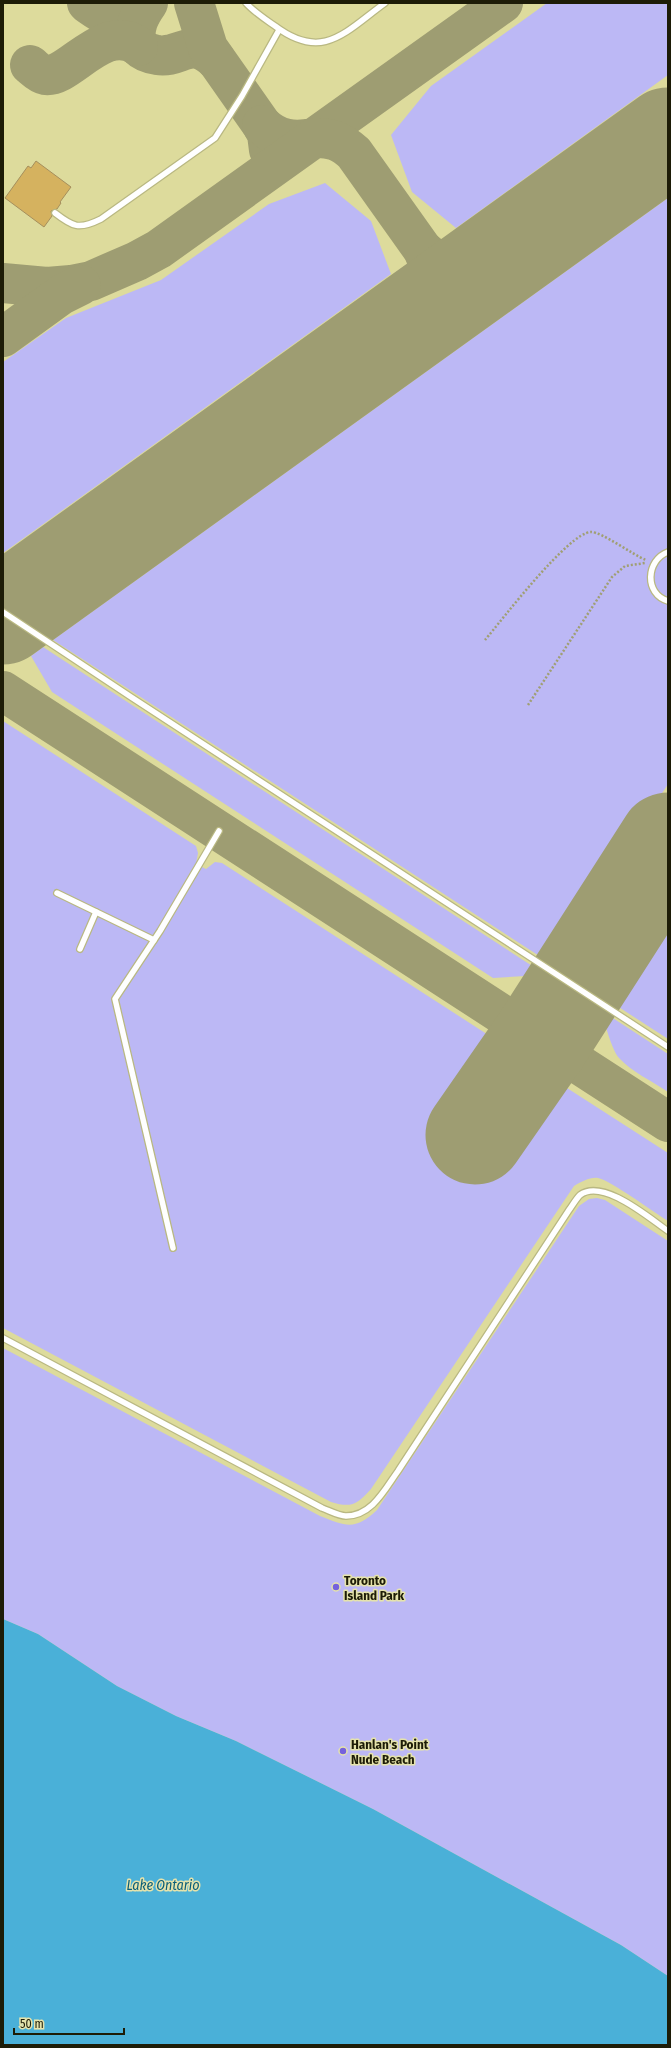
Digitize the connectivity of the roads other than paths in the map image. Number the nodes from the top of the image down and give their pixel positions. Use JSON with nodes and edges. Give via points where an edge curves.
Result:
{"nodes":[{"id":1,"x":246,"y":3,"type":"edge"},
{"id":2,"x":385,"y":3,"type":"edge"},
{"id":3,"x":280,"y":30,"type":"junction"},
{"id":4,"x":55,"y":213,"type":"dead end"},
{"id":5,"x":668,"y":552,"type":"edge"},
{"id":6,"x":668,"y":601,"type":"edge"},
{"id":7,"x":3,"y":612,"type":"edge"},
{"id":8,"x":219,"y":831,"type":"dead end"},
{"id":9,"x":57,"y":893,"type":"dead end"},
{"id":10,"x":96,"y":912,"type":"junction"},
{"id":11,"x":154,"y":940,"type":"junction"},
{"id":12,"x":80,"y":949,"type":"dead end"},
{"id":13,"x":668,"y":1047,"type":"edge"},
{"id":14,"x":668,"y":1231,"type":"edge"},
{"id":15,"x":173,"y":1248,"type":"dead end"},
{"id":16,"x":3,"y":1338,"type":"edge"}],
"edges":[{"from":1,"to":3,"type":"lane"},
{"from":2,"to":3,"type":"lane","via":[[337,37],[321,44],[302,42]]},
{"from":3,"to":4,"type":"lane","via":[[215,138],[89,226],[69,224]]},
{"from":5,"to":6,"type":"lane","via":[[659,557],[650,576],[653,589],[658,596]]},
{"from":7,"to":13,"type":"lane"},
{"from":8,"to":11,"type":"lane"},
{"from":9,"to":10,"type":"lane"},
{"from":10,"to":11,"type":"lane"},
{"from":10,"to":12,"type":"lane"},
{"from":11,"to":15,"type":"lane","via":[[115,999]]},
{"from":14,"to":16,"type":"lane","via":[[613,1194],[595,1190],[581,1195],[564,1217],[398,1471],[377,1500],[361,1514],[345,1516],[322,1508]]}]}
